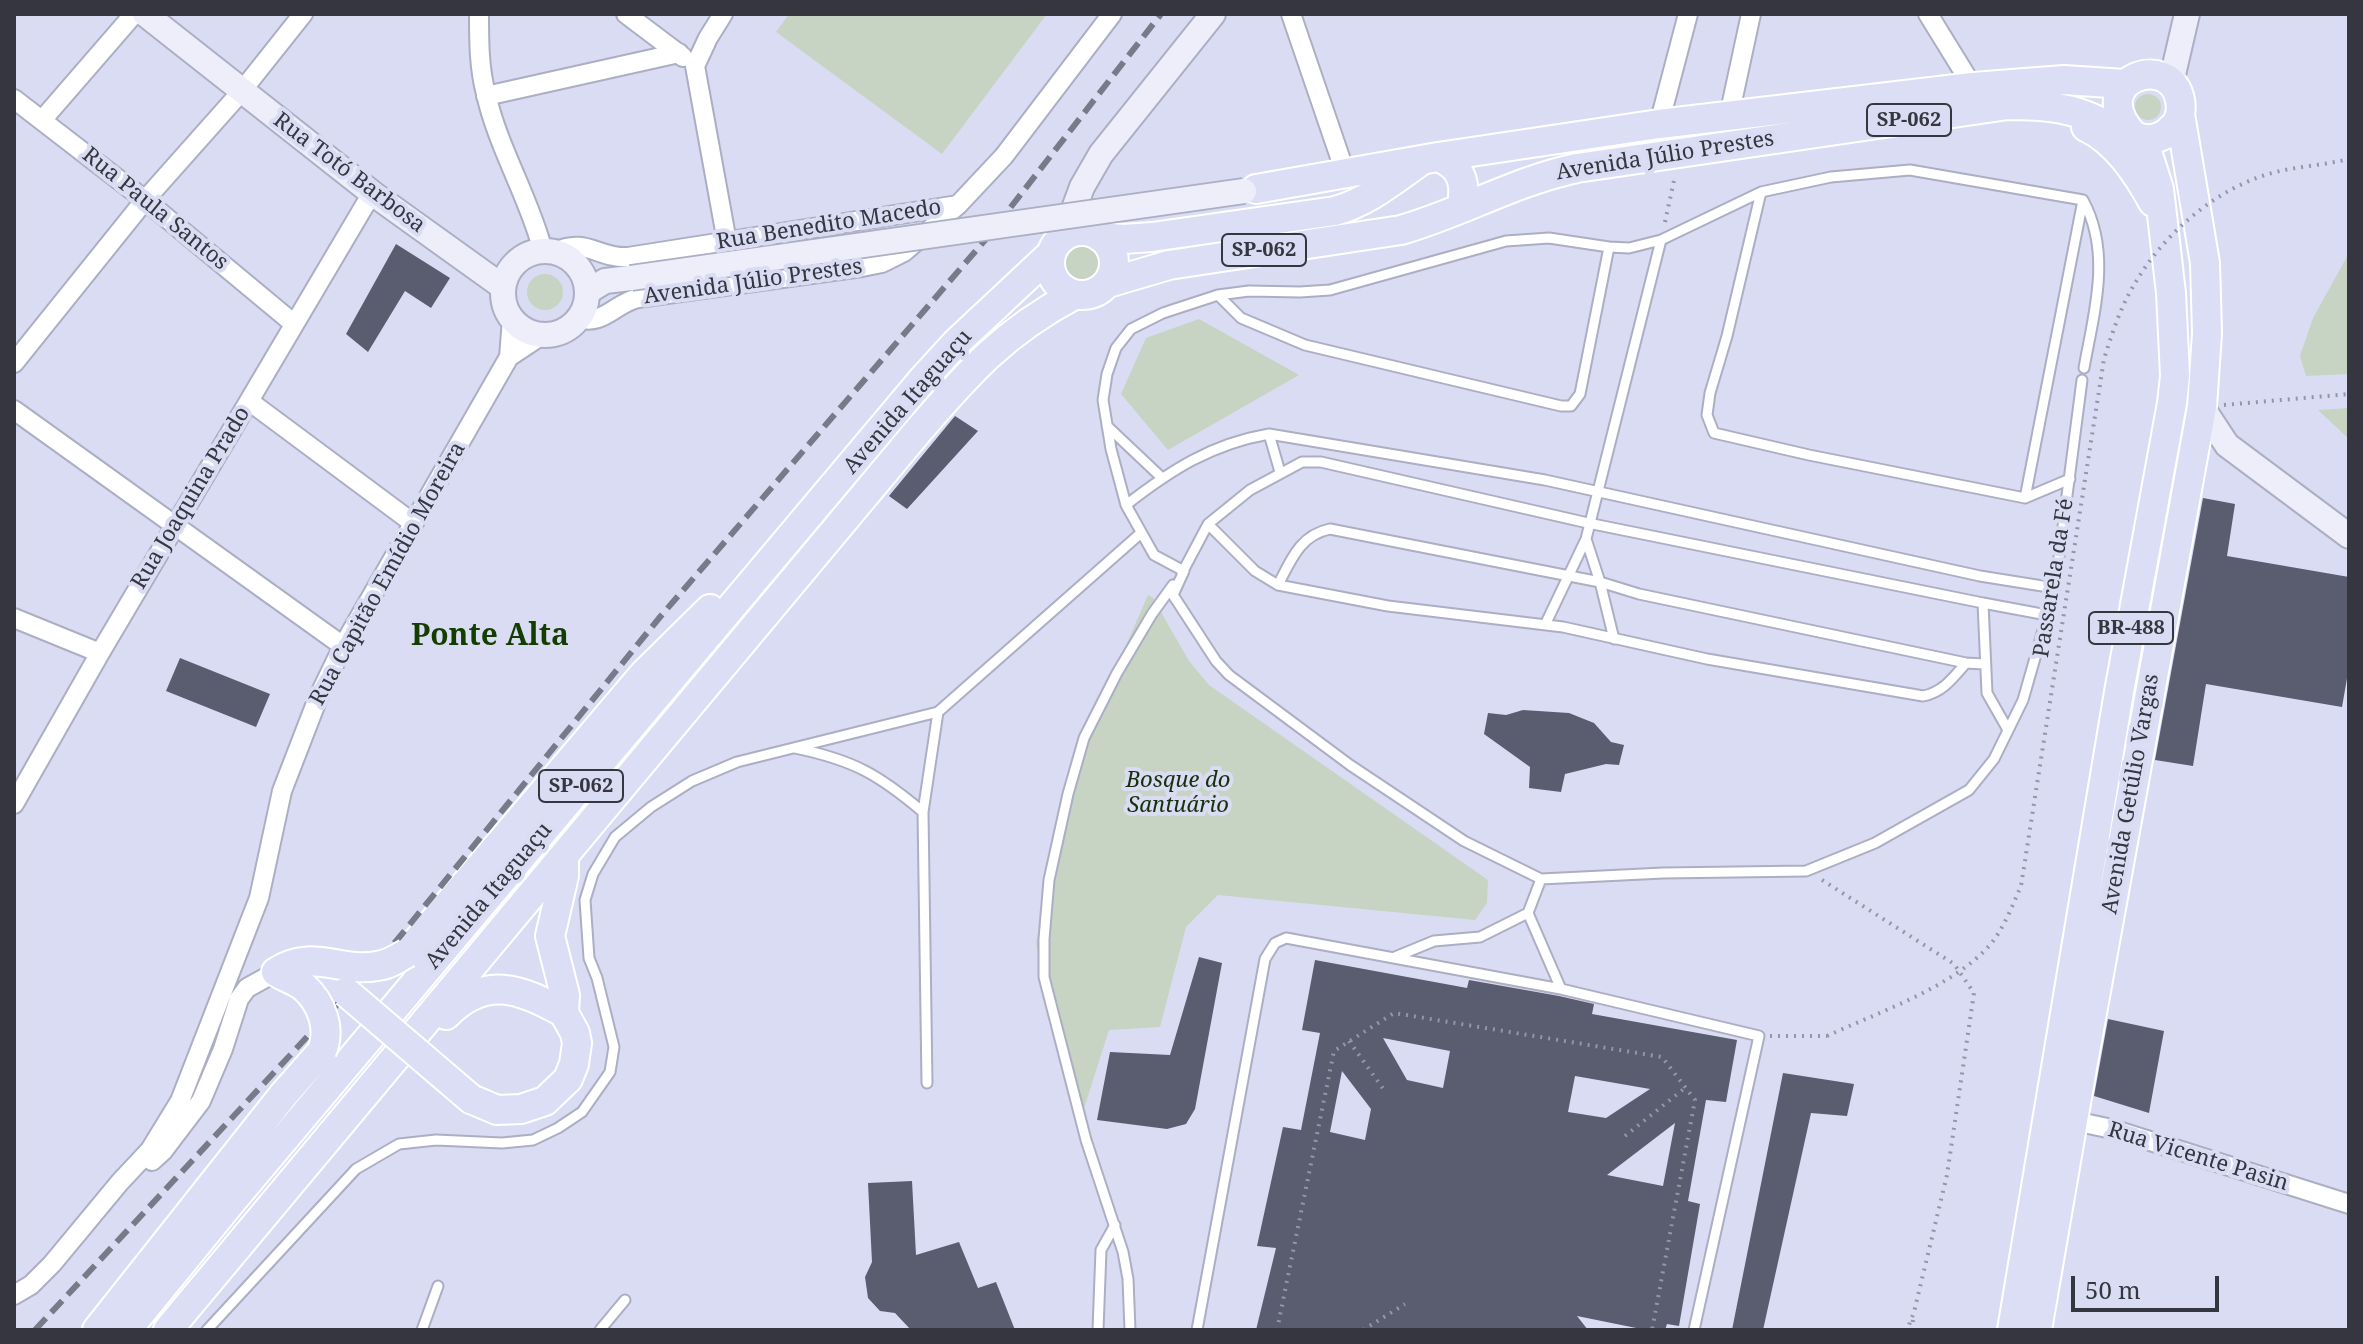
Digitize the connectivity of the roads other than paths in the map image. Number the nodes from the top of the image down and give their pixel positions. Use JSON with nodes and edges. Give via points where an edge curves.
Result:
{"nodes":[{"id":1,"x":134,"y":14,"type":"edge"},
{"id":2,"x":145,"y":14,"type":"edge"},
{"id":3,"x":303,"y":14,"type":"edge"},
{"id":4,"x":479,"y":14,"type":"edge"},
{"id":5,"x":626,"y":14,"type":"edge"},
{"id":6,"x":723,"y":14,"type":"edge"},
{"id":7,"x":1112,"y":14,"type":"edge"},
{"id":8,"x":1213,"y":14,"type":"edge"},
{"id":9,"x":1291,"y":14,"type":"edge"},
{"id":10,"x":1751,"y":14,"type":"edge"},
{"id":11,"x":1928,"y":14,"type":"edge"},
{"id":12,"x":2187,"y":14,"type":"edge"},
{"id":13,"x":1683,"y":19,"type":"edge"},
{"id":14,"x":679,"y":53,"type":"junction"},
{"id":15,"x":695,"y":66,"type":"junction"},
{"id":16,"x":2171,"y":83,"type":"junction"},
{"id":17,"x":2125,"y":84,"type":"junction"},
{"id":18,"x":1973,"y":87,"type":"junction"},
{"id":19,"x":241,"y":92,"type":"junction"},
{"id":20,"x":486,"y":96,"type":"junction"},
{"id":21,"x":14,"y":99,"type":"edge"},
{"id":22,"x":2008,"y":105,"type":"junction"},
{"id":23,"x":2180,"y":114,"type":"junction"},
{"id":24,"x":1737,"y":115,"type":"junction"},
{"id":25,"x":43,"y":119,"type":"junction"},
{"id":26,"x":1659,"y":124,"type":"junction"},
{"id":27,"x":2139,"y":137,"type":"junction"},
{"id":28,"x":1748,"y":143,"type":"junction"},
{"id":29,"x":1430,"y":158,"type":"junction"},
{"id":30,"x":1345,"y":172,"type":"junction"},
{"id":31,"x":1250,"y":190,"type":"junction"},
{"id":32,"x":1761,"y":192,"type":"junction"},
{"id":33,"x":372,"y":193,"type":"junction"},
{"id":34,"x":145,"y":200,"type":"junction"},
{"id":35,"x":2083,"y":200,"type":"junction"},
{"id":36,"x":958,"y":205,"type":"junction"},
{"id":37,"x":1355,"y":205,"type":"junction"},
{"id":38,"x":1461,"y":208,"type":"junction"},
{"id":39,"x":2162,"y":217,"type":"junction"},
{"id":40,"x":1422,"y":224,"type":"junction"},
{"id":41,"x":1077,"y":240,"type":"junction"},
{"id":42,"x":1661,"y":240,"type":"junction"},
{"id":43,"x":727,"y":242,"type":"junction"},
{"id":44,"x":1609,"y":247,"type":"junction"},
{"id":45,"x":549,"y":252,"type":"junction"},
{"id":46,"x":458,"y":254,"type":"junction"},
{"id":47,"x":517,"y":262,"type":"junction"},
{"id":48,"x":592,"y":283,"type":"junction"},
{"id":49,"x":1108,"y":283,"type":"junction"},
{"id":50,"x":503,"y":287,"type":"junction"},
{"id":51,"x":1074,"y":295,"type":"junction"},
{"id":52,"x":1218,"y":295,"type":"junction"},
{"id":53,"x":578,"y":318,"type":"junction"},
{"id":54,"x":512,"y":319,"type":"junction"},
{"id":55,"x":293,"y":323,"type":"junction"},
{"id":56,"x":542,"y":335,"type":"junction"},
{"id":57,"x":509,"y":357,"type":"junction"},
{"id":58,"x":14,"y":363,"type":"edge"},
{"id":59,"x":2084,"y":368,"type":"dead end"},
{"id":60,"x":2082,"y":380,"type":"dead end"},
{"id":61,"x":249,"y":401,"type":"junction"},
{"id":62,"x":2202,"y":407,"type":"junction"},
{"id":63,"x":14,"y":410,"type":"edge"},
{"id":64,"x":1107,"y":426,"type":"junction"},
{"id":65,"x":1269,"y":434,"type":"junction"},
{"id":66,"x":1280,"y":472,"type":"junction"},
{"id":67,"x":1161,"y":477,"type":"junction"},
{"id":68,"x":2070,"y":479,"type":"junction"},
{"id":69,"x":1597,"y":491,"type":"junction"},
{"id":70,"x":2025,"y":498,"type":"junction"},
{"id":71,"x":1126,"y":505,"type":"junction"},
{"id":72,"x":413,"y":523,"type":"junction"},
{"id":73,"x":1588,"y":523,"type":"junction"},
{"id":74,"x":1208,"y":524,"type":"junction"},
{"id":75,"x":175,"y":526,"type":"junction"},
{"id":76,"x":1141,"y":533,"type":"junction"},
{"id":77,"x":2349,"y":536,"type":"edge"},
{"id":78,"x":1586,"y":539,"type":"junction"},
{"id":79,"x":762,"y":571,"type":"junction"},
{"id":80,"x":1184,"y":571,"type":"junction"},
{"id":81,"x":1566,"y":576,"type":"junction"},
{"id":82,"x":1600,"y":582,"type":"junction"},
{"id":83,"x":1278,"y":585,"type":"junction"},
{"id":84,"x":2055,"y":588,"type":"junction"},
{"id":85,"x":1983,"y":603,"type":"junction"},
{"id":86,"x":2047,"y":615,"type":"junction"},
{"id":87,"x":14,"y":618,"type":"edge"},
{"id":88,"x":1545,"y":625,"type":"junction"},
{"id":89,"x":2131,"y":631,"type":"junction"},
{"id":90,"x":2160,"y":634,"type":"junction"},
{"id":91,"x":1614,"y":639,"type":"junction"},
{"id":92,"x":343,"y":646,"type":"junction"},
{"id":93,"x":100,"y":653,"type":"junction"},
{"id":94,"x":1966,"y":663,"type":"junction"},
{"id":95,"x":1984,"y":664,"type":"junction"},
{"id":96,"x":938,"y":712,"type":"junction"},
{"id":97,"x":2008,"y":730,"type":"junction"},
{"id":98,"x":792,"y":747,"type":"junction"},
{"id":99,"x":14,"y":804,"type":"edge"},
{"id":100,"x":923,"y":812,"type":"junction"},
{"id":101,"x":564,"y":856,"type":"junction"},
{"id":102,"x":1541,"y":879,"type":"junction"},
{"id":103,"x":1528,"y":913,"type":"junction"},
{"id":104,"x":1392,"y":958,"type":"junction"},
{"id":105,"x":276,"y":972,"type":"junction"},
{"id":106,"x":1561,"y":989,"type":"junction"},
{"id":107,"x":564,"y":1013,"type":"junction"},
{"id":108,"x":413,"y":1037,"type":"junction"},
{"id":109,"x":927,"y":1083,"type":"dead end"},
{"id":110,"x":2059,"y":1119,"type":"junction"},
{"id":111,"x":232,"y":1201,"type":"junction"},
{"id":112,"x":2349,"y":1204,"type":"edge"},
{"id":113,"x":93,"y":1213,"type":"junction"},
{"id":114,"x":261,"y":1217,"type":"junction"},
{"id":115,"x":1115,"y":1225,"type":"junction"},
{"id":116,"x":438,"y":1286,"type":"dead end"},
{"id":117,"x":14,"y":1295,"type":"edge"},
{"id":118,"x":625,"y":1300,"type":"dead end"},
{"id":119,"x":97,"y":1330,"type":"edge"},
{"id":120,"x":127,"y":1330,"type":"edge"},
{"id":121,"x":168,"y":1330,"type":"edge"},
{"id":122,"x":207,"y":1330,"type":"edge"},
{"id":123,"x":422,"y":1330,"type":"edge"},
{"id":124,"x":600,"y":1330,"type":"edge"},
{"id":125,"x":1098,"y":1330,"type":"edge"},
{"id":126,"x":1130,"y":1330,"type":"edge"},
{"id":127,"x":1197,"y":1330,"type":"edge"},
{"id":128,"x":1694,"y":1330,"type":"edge"},
{"id":129,"x":2012,"y":1330,"type":"edge"},
{"id":130,"x":2037,"y":1330,"type":"edge"}],
"edges":[{"from":1,"to":25,"type":"street"},
{"from":2,"to":19,"type":"main road","name":"Rua Totó Barbosa"},
{"from":3,"to":19,"type":"street"},
{"from":4,"to":20,"type":"street"},
{"from":5,"to":14,"type":"street"},
{"from":6,"to":15,"type":"street"},
{"from":7,"to":36,"type":"street","name":"Rua Benedito Macedo","via":[[1004,156]]},
{"from":8,"to":41,"type":"main road","via":[[1101,154],[1077,204],[1082,220]]},
{"from":9,"to":30,"type":"street"},
{"from":10,"to":24,"type":"street"},
{"from":11,"to":18,"type":"street"},
{"from":12,"to":16,"type":"main road"},
{"from":13,"to":26,"type":"street"},
{"from":14,"to":15,"type":"street"},
{"from":14,"to":20,"type":"street"},
{"from":15,"to":43,"type":"street"},
{"from":16,"to":17,"type":"main road","number":"SP-062","via":[[2142,74]]},
{"from":16,"to":23,"type":"main road","via":[[2178,92]]},
{"from":17,"to":18,"type":"main road","name":"Avenida Júlio Prestes","number":"SP-062","via":[[2064,80]]},
{"from":17,"to":27,"type":"main road","via":[[2117,102],[2119,114]]},
{"from":18,"to":24,"type":"main road","name":"Avenida Júlio Prestes","number":"SP-062"},
{"from":19,"to":33,"type":"main road","name":"Rua Totó Barbosa"},
{"from":19,"to":34,"type":"street"},
{"from":20,"to":45,"type":"street"},
{"from":21,"to":25,"type":"street","name":"Rua Paula Santos"},
{"from":22,"to":27,"type":"main road","name":"Avenida Júlio Prestes","number":"SP-062","via":[[2066,110]]},
{"from":22,"to":28,"type":"main road","name":"Avenida Júlio Prestes","number":"SP-062"},
{"from":22,"to":39,"type":"main road","via":[[2096,132],[2126,160]]},
{"from":23,"to":27,"type":"main road","via":[[2162,136]]},
{"from":23,"to":62,"type":"main road","name":"Avenida Getúlio Vargas","via":[[2205,263]]},
{"from":24,"to":26,"type":"main road","name":"Avenida Júlio Prestes","number":"SP-062"},
{"from":24,"to":28,"type":"main road"},
{"from":25,"to":34,"type":"street","name":"Rua Paula Santos"},
{"from":26,"to":29,"type":"main road","name":"Avenida Júlio Prestes","number":"SP-062"},
{"from":27,"to":39,"type":"main road","name":"Avenida Getúlio Vargas","number":"BR-488","via":[[2159,189]]},
{"from":28,"to":38,"type":"main road","name":"Avenida Júlio Prestes","number":"SP-062","via":[[1553,173]]},
{"from":29,"to":30,"type":"main road","name":"Avenida Júlio Prestes"},
{"from":29,"to":37,"type":"main road","name":"Avenida Júlio Prestes","number":"SP-062"},
{"from":29,"to":38,"type":"main road","via":[[1450,161],[1460,173]]},
{"from":30,"to":31,"type":"main road","name":"Avenida Júlio Prestes"},
{"from":31,"to":37,"type":"main road"},
{"from":31,"to":48,"type":"main road","name":"Avenida Júlio Prestes","bridge":true},
{"from":32,"to":35,"type":"lane","via":[[1831,177],[1910,170]]},
{"from":32,"to":42,"type":"lane"},
{"from":32,"to":70,"type":"lane","via":[[1710,393],[1707,415],[1714,433]]},
{"from":33,"to":46,"type":"main road","name":"Rua Totó Barbosa"},
{"from":33,"to":55,"type":"street","name":"Rua Joaquina Prado"},
{"from":34,"to":55,"type":"street","name":"Rua Paula Santos"},
{"from":34,"to":58,"type":"street"},
{"from":35,"to":59,"type":"lane","via":[[2099,241],[2100,276]]},
{"from":35,"to":70,"type":"lane"},
{"from":36,"to":43,"type":"street","name":"Rua Benedito Macedo"},
{"from":36,"to":53,"type":"street","name":"Avenida Júlio Prestes","via":[[904,252],[882,263],[638,298],[597,320]]},
{"from":37,"to":40,"type":"main road"},
{"from":37,"to":41,"type":"main road","name":"Avenida Júlio Prestes","number":"SP-062","via":[[1152,237]]},
{"from":38,"to":40,"type":"main road","name":"Avenida Júlio Prestes","number":"SP-062"},
{"from":39,"to":89,"type":"main road","name":"Avenida Getúlio Vargas","number":"BR-488","via":[[2175,376]]},
{"from":40,"to":49,"type":"main road","name":"Avenida Júlio Prestes","number":"SP-062","via":[[1169,265]]},
{"from":41,"to":49,"type":"main road","via":[[1112,253]]},
{"from":41,"to":51,"type":"main road","via":[[1051,275]]},
{"from":41,"to":79,"type":"main road","name":"Avenida Itaguaçu","number":"SP-062","via":[[956,343]]},
{"from":42,"to":44,"type":"lane"},
{"from":42,"to":69,"type":"lane"},
{"from":43,"to":45,"type":"street","name":"Rua Benedito Macedo","via":[[623,258],[576,245]]},
{"from":44,"to":52,"type":"lane","via":[[1530,237],[1330,290]]},
{"from":44,"to":52,"type":"lane","via":[[1580,394],[1571,406],[1305,345],[1241,318]]},
{"from":45,"to":47,"type":"main road"},
{"from":45,"to":48,"type":"main road","via":[[570,260]]},
{"from":46,"to":47,"type":"main road","name":"Rua Totó Barbosa"},
{"from":46,"to":50,"type":"main road","name":"Rua Totó Barbosa"},
{"from":47,"to":50,"type":"main road"},
{"from":48,"to":53,"type":"main road"},
{"from":49,"to":51,"type":"main road","number":"SP-062","via":[[1093,294]]},
{"from":50,"to":54,"type":"main road"},
{"from":51,"to":101,"type":"main road","name":"Avenida Itaguaçu","number":"SP-062","via":[[980,360]]},
{"from":52,"to":64,"type":"lane","via":[[1131,329],[1116,348],[1107,374]]},
{"from":53,"to":56,"type":"main road","via":[[558,333]]},
{"from":54,"to":56,"type":"main road"},
{"from":54,"to":57,"type":"street","name":"Rua Capitão Emídio Moreira"},
{"from":55,"to":61,"type":"street","name":"Rua Joaquina Prado"},
{"from":56,"to":57,"type":"street","name":"Rua Capitão Emídio Moreira"},
{"from":57,"to":72,"type":"street","name":"Rua Capitão Emídio Moreira"},
{"from":60,"to":68,"type":"lane"},
{"from":61,"to":72,"type":"street"},
{"from":61,"to":75,"type":"street","name":"Rua Joaquina Prado"},
{"from":62,"to":77,"type":"main road","via":[[2227,445]]},
{"from":62,"to":90,"type":"main road","name":"Avenida Getúlio Vargas","number":"BR-488"},
{"from":63,"to":75,"type":"street"},
{"from":64,"to":67,"type":"lane"},
{"from":64,"to":71,"type":"lane"},
{"from":65,"to":66,"type":"lane"},
{"from":65,"to":67,"type":"lane","via":[[1216,447]]},
{"from":65,"to":69,"type":"lane"},
{"from":66,"to":73,"type":"lane","via":[[1302,462],[1321,462]]},
{"from":66,"to":74,"type":"lane"},
{"from":67,"to":71,"type":"lane"},
{"from":68,"to":70,"type":"lane"},
{"from":68,"to":84,"type":"lane"},
{"from":69,"to":73,"type":"lane"},
{"from":69,"to":84,"type":"lane"},
{"from":71,"to":76,"type":"lane"},
{"from":72,"to":92,"type":"street","name":"Rua Capitão Emídio Moreira"},
{"from":73,"to":78,"type":"lane"},
{"from":73,"to":85,"type":"lane"},
{"from":74,"to":80,"type":"lane"},
{"from":74,"to":83,"type":"lane","via":[[1255,571]]},
{"from":75,"to":92,"type":"street"},
{"from":75,"to":93,"type":"street","name":"Rua Joaquina Prado"},
{"from":76,"to":80,"type":"lane","via":[[1154,555]]},
{"from":76,"to":96,"type":"lane"},
{"from":78,"to":81,"type":"lane"},
{"from":78,"to":82,"type":"lane"},
{"from":79,"to":105,"type":"main road","bridge":true,"via":[[733,586],[643,675],[407,953],[376,967],[310,960],[289,963]]},
{"from":79,"to":111,"type":"main road","name":"Avenida Itaguaçu","number":"SP-062"},
{"from":80,"to":102,"type":"lane","via":[[1173,595],[1229,675],[1464,841]]},
{"from":80,"to":115,"type":"lane","via":[[1152,614],[1084,738],[1049,880],[1044,977],[1086,1140]]},
{"from":81,"to":82,"type":"lane"},
{"from":81,"to":83,"type":"lane","via":[[1330,529],[1304,540]]},
{"from":81,"to":88,"type":"lane"},
{"from":82,"to":91,"type":"lane"},
{"from":82,"to":94,"type":"lane"},
{"from":83,"to":88,"type":"lane","via":[[1388,606]]},
{"from":84,"to":86,"type":"lane"},
{"from":85,"to":86,"type":"lane"},
{"from":85,"to":95,"type":"lane"},
{"from":86,"to":97,"type":"lane","via":[[2023,700]]},
{"from":87,"to":93,"type":"street"},
{"from":88,"to":91,"type":"lane"},
{"from":89,"to":90,"type":"main road"},
{"from":89,"to":110,"type":"main road","name":"Avenida Getúlio Vargas","number":"BR-488"},
{"from":90,"to":110,"type":"main road","name":"Avenida Getúlio Vargas","number":"BR-488"},
{"from":91,"to":94,"type":"lane","via":[[1923,696],[1945,687]]},
{"from":92,"to":113,"type":"street","name":"Rua Capitão Emídio Moreira","via":[[299,742],[282,791],[259,898],[180,1101],[150,1150]]},
{"from":93,"to":99,"type":"street","name":"Rua Joaquina Prado"},
{"from":94,"to":95,"type":"lane"},
{"from":95,"to":97,"type":"lane","via":[[1987,693]]},
{"from":96,"to":98,"type":"lane"},
{"from":96,"to":100,"type":"lane"},
{"from":97,"to":102,"type":"lane","via":[[1994,759],[1969,790],[1875,843],[1806,871]]},
{"from":98,"to":100,"type":"lane","via":[[836,757],[886,782]]},
{"from":98,"to":122,"type":"lane","via":[[715,771],[651,807],[615,837],[593,874],[585,900],[585,931],[614,1047],[610,1072],[582,1112],[533,1140],[399,1144],[356,1169]]},
{"from":100,"to":109,"type":"lane"},
{"from":101,"to":107,"type":"main road","via":[[550,936],[565,995]]},
{"from":101,"to":108,"type":"main road","name":"Avenida Itaguaçu","number":"SP-062"},
{"from":102,"to":103,"type":"lane"},
{"from":103,"to":104,"type":"lane","via":[[1480,937],[1434,941]]},
{"from":103,"to":106,"type":"lane"},
{"from":104,"to":106,"type":"lane"},
{"from":104,"to":127,"type":"lane","via":[[1286,938],[1275,943],[1265,959]]},
{"from":105,"to":107,"type":"main road","bridge":true,"via":[[303,969],[330,981],[471,1099],[497,1110],[545,1101],[568,1079],[577,1043]]},
{"from":105,"to":113,"type":"street","via":[[239,999],[201,1101],[163,1151]]},
{"from":105,"to":119,"type":"main road","bridge":true,"via":[[304,987],[317,1004],[327,1029],[322,1051]]},
{"from":106,"to":128,"type":"lane","via":[[1759,1036]]},
{"from":107,"to":108,"type":"main road","via":[[521,991],[491,990],[460,1001],[437,1025]]},
{"from":108,"to":114,"type":"main road","name":"Avenida Itaguaçu","number":"SP-062"},
{"from":110,"to":112,"type":"street","name":"Rua Vicente Pasin","via":[[2112,1129]]},
{"from":110,"to":129,"type":"main road","name":"Avenida Getúlio Vargas","number":"BR-488"},
{"from":110,"to":130,"type":"main road","name":"Avenida Getúlio Vargas","number":"BR-488"},
{"from":111,"to":114,"type":"main road"},
{"from":111,"to":120,"type":"main road","name":"Avenida Itaguaçu","number":"SP-062"},
{"from":113,"to":117,"type":"street","name":"Rua Capitão Emídio Moreira","via":[[52,1264]]},
{"from":114,"to":121,"type":"main road","name":"Avenida Itaguaçu","number":"SP-062"},
{"from":115,"to":125,"type":"lane","via":[[1101,1250]]},
{"from":115,"to":126,"type":"lane","via":[[1128,1279]]},
{"from":116,"to":123,"type":"lane"},
{"from":118,"to":124,"type":"lane"}]}
